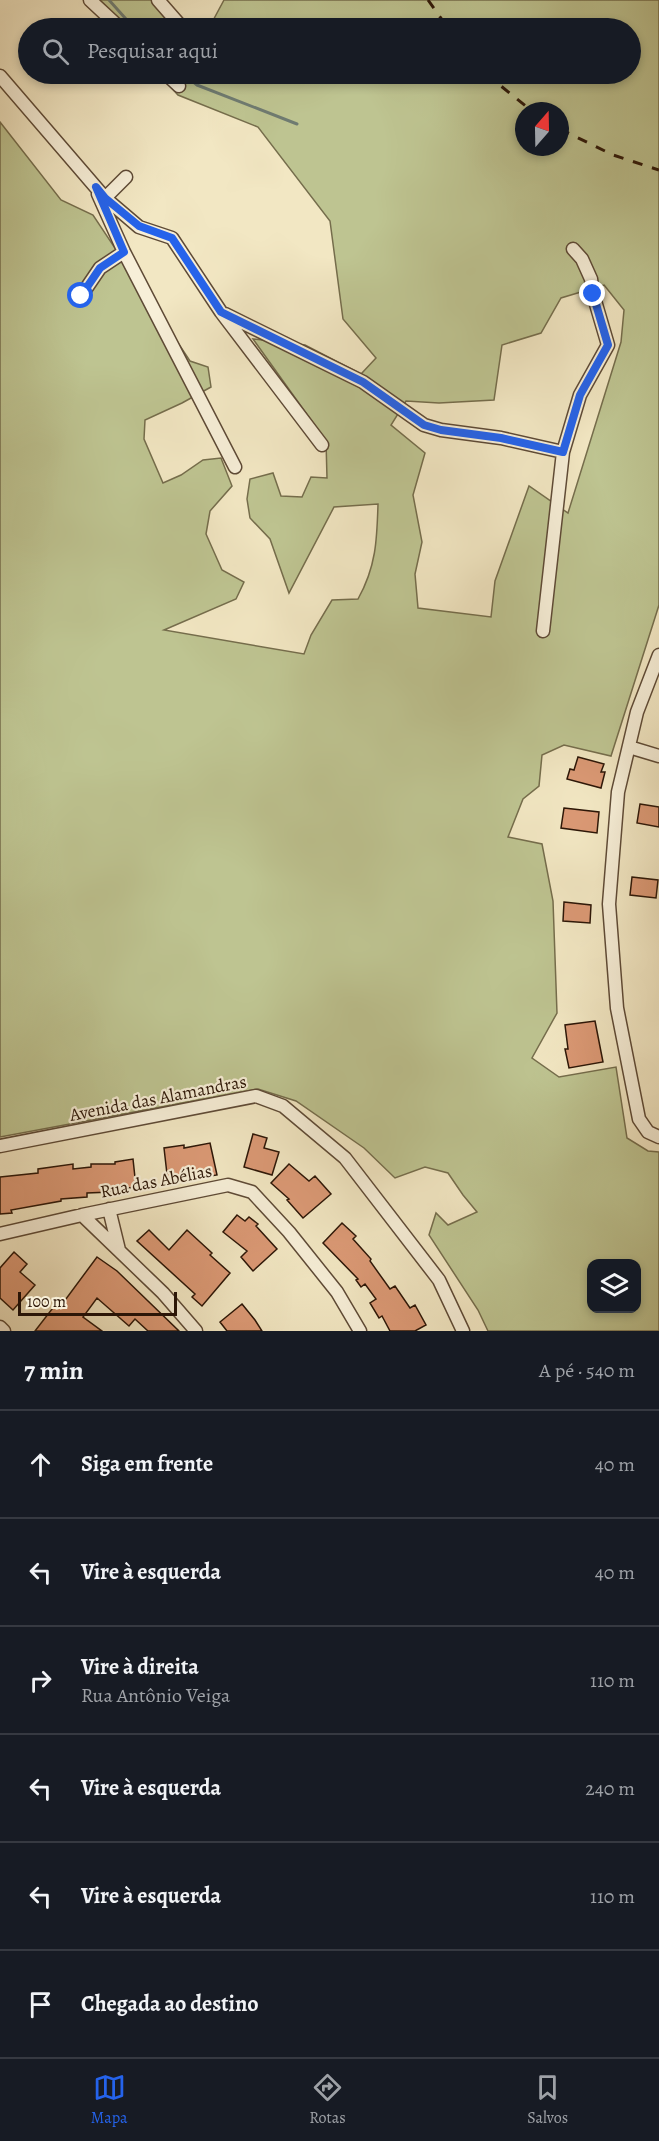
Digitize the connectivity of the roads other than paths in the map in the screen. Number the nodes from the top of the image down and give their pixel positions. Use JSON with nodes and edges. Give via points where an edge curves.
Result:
{"nodes":[{"id":1,"x":90,"y":0,"type":"edge"},
{"id":2,"x":158,"y":0,"type":"edge"},
{"id":3,"x":109,"y":18,"type":"edge"},
{"id":4,"x":174,"y":18,"type":"edge"},
{"id":5,"x":0,"y":76,"type":"edge"},
{"id":6,"x":126,"y":177,"type":"dead end"},
{"id":7,"x":96,"y":187,"type":"junction"},
{"id":8,"x":105,"y":198,"type":"junction"},
{"id":9,"x":573,"y":249,"type":"dead end"},
{"id":10,"x":124,"y":252,"type":"junction"},
{"id":11,"x":81,"y":296,"type":"dead end"},
{"id":12,"x":221,"y":312,"type":"junction"},
{"id":13,"x":322,"y":445,"type":"dead end"},
{"id":14,"x":563,"y":452,"type":"junction"},
{"id":15,"x":235,"y":467,"type":"dead end"},
{"id":16,"x":543,"y":631,"type":"dead end"},
{"id":17,"x":659,"y":655,"type":"edge"},
{"id":18,"x":629,"y":747,"type":"junction"},
{"id":19,"x":659,"y":756,"type":"edge"},
{"id":20,"x":659,"y":1137,"type":"edge"},
{"id":21,"x":0,"y":1146,"type":"edge"},
{"id":22,"x":109,"y":1209,"type":"junction"},
{"id":23,"x":82,"y":1215,"type":"junction"},
{"id":24,"x":0,"y":1234,"type":"edge"},
{"id":25,"x":120,"y":1251,"type":"junction"},
{"id":26,"x":0,"y":1327,"type":"edge"},
{"id":27,"x":4,"y":1331,"type":"edge"},
{"id":28,"x":196,"y":1331,"type":"edge"},
{"id":29,"x":360,"y":1331,"type":"edge"},
{"id":30,"x":463,"y":1331,"type":"edge"}],
"edges":[{"from":1,"to":3,"type":"street"},
{"from":2,"to":4,"type":"street"},
{"from":5,"to":7,"type":"street"},
{"from":6,"to":8,"type":"street"},
{"from":7,"to":8,"type":"street"},
{"from":7,"to":10,"type":"street"},
{"from":8,"to":12,"type":"street","via":[[139,226],[172,238]]},
{"from":9,"to":14,"type":"street","via":[[591,279],[608,345],[580,395]]},
{"from":10,"to":11,"type":"street","via":[[100,268]]},
{"from":10,"to":15,"type":"street"},
{"from":12,"to":13,"type":"street"},
{"from":12,"to":14,"type":"street","via":[[363,382],[424,425]]},
{"from":14,"to":16,"type":"street"},
{"from":17,"to":18,"type":"street","via":[[637,712]]},
{"from":18,"to":19,"type":"street"},
{"from":18,"to":20,"type":"street","via":[[618,792],[609,904],[615,985],[639,1119],[648,1132]]},
{"from":21,"to":30,"type":"street","name":"Avenida das Alamandras","via":[[256,1096],[283,1106],[345,1158],[440,1281]]},
{"from":22,"to":23,"type":"street","name":"Rua das Abélias"},
{"from":22,"to":25,"type":"street"},
{"from":22,"to":29,"type":"street","name":"Rua das Abélias","via":[[228,1185],[252,1192],[290,1232],[337,1292]]},
{"from":23,"to":24,"type":"street","name":"Rua das Abélias"},
{"from":23,"to":25,"type":"street"},
{"from":25,"to":28,"type":"street"},
{"from":26,"to":27,"type":"street"}]}
